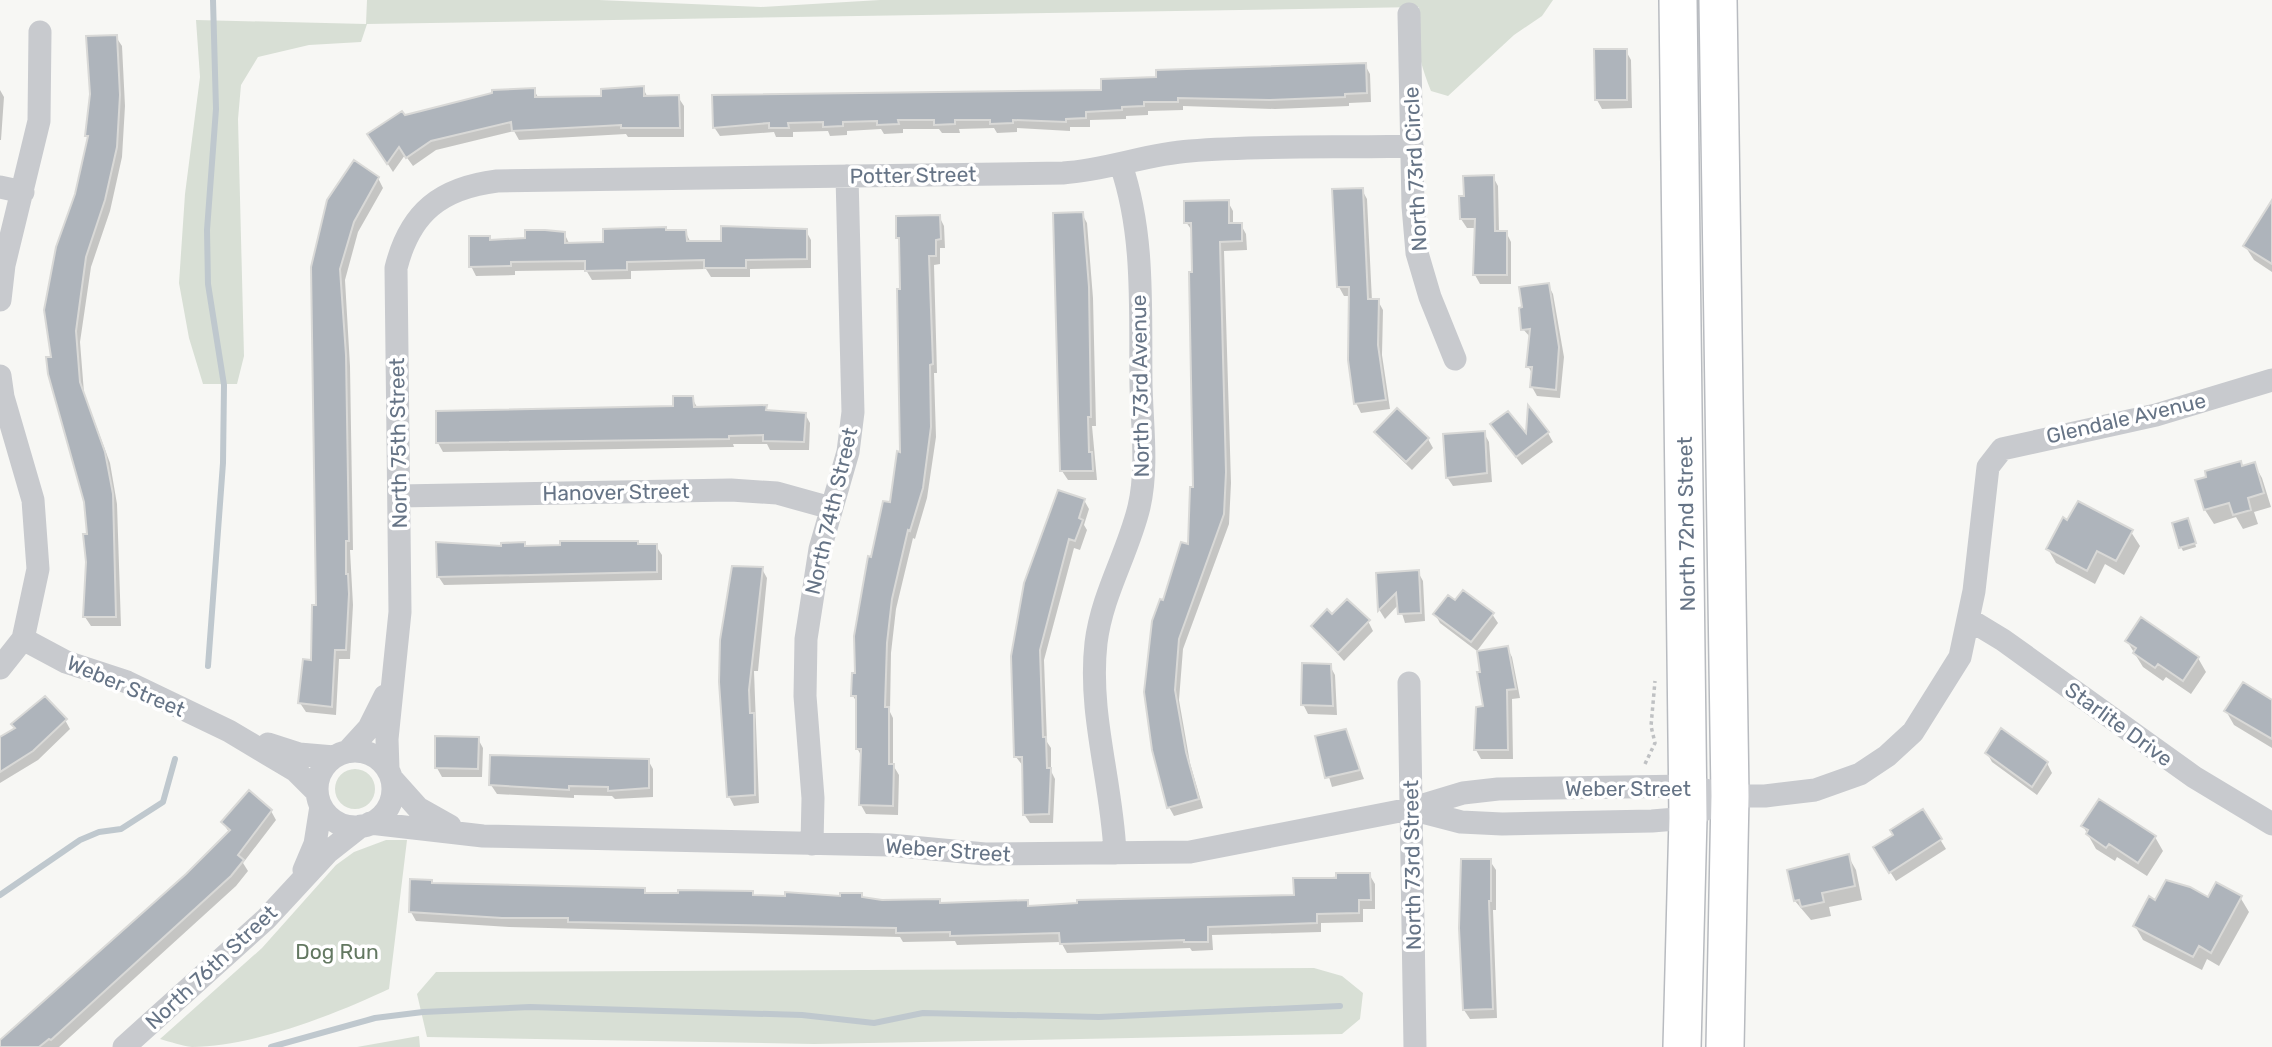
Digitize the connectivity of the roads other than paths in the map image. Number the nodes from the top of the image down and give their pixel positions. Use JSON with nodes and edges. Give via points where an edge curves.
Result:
{"nodes":[{"id":1,"x":1678,"y":0,"type":"edge"},
{"id":2,"x":1718,"y":0,"type":"edge"},
{"id":3,"x":1409,"y":14,"type":"dead end"},
{"id":4,"x":40,"y":32,"type":"dead end"},
{"id":5,"x":1412,"y":146,"type":"junction"},
{"id":6,"x":1121,"y":164,"type":"junction"},
{"id":7,"x":847,"y":176,"type":"junction"},
{"id":8,"x":0,"y":187,"type":"edge"},
{"id":9,"x":23,"y":192,"type":"junction"},
{"id":10,"x":422,"y":214,"type":"joint"},
{"id":11,"x":0,"y":300,"type":"edge"},
{"id":12,"x":1455,"y":359,"type":"dead end"},
{"id":13,"x":0,"y":376,"type":"edge"},
{"id":14,"x":2272,"y":380,"type":"edge"},
{"id":15,"x":398,"y":496,"type":"junction"},
{"id":16,"x":831,"y":508,"type":"junction"},
{"id":17,"x":1970,"y":620,"type":"junction"},
{"id":18,"x":23,"y":639,"type":"junction"},
{"id":19,"x":0,"y":668,"type":"edge"},
{"id":20,"x":393,"y":677,"type":"junction"},
{"id":21,"x":1409,"y":683,"type":"dead end"},
{"id":22,"x":229,"y":731,"type":"junction"},
{"id":23,"x":341,"y":754,"type":"junction"},
{"id":24,"x":390,"y":774,"type":"junction"},
{"id":25,"x":1730,"y":796,"type":"junction"},
{"id":26,"x":319,"y":799,"type":"junction"},
{"id":27,"x":1688,"y":802,"type":"junction"},
{"id":28,"x":1410,"y":809,"type":"junction"},
{"id":29,"x":2272,"y":824,"type":"edge"},
{"id":30,"x":366,"y":825,"type":"junction"},
{"id":31,"x":483,"y":836,"type":"junction"},
{"id":32,"x":812,"y":845,"type":"junction"},
{"id":33,"x":1115,"y":853,"type":"junction"},
{"id":34,"x":297,"y":886,"type":"junction"},
{"id":35,"x":124,"y":1047,"type":"edge"},
{"id":36,"x":1415,"y":1047,"type":"edge"},
{"id":37,"x":1682,"y":1047,"type":"edge"},
{"id":38,"x":1725,"y":1047,"type":"edge"}],
"edges":[{"from":1,"to":27,"type":"main road","name":"North 72nd Street"},
{"from":2,"to":25,"type":"main road","name":"North 72nd Street"},
{"from":3,"to":5,"type":"street","name":"North 73rd Circle"},
{"from":4,"to":9,"type":"street","via":[[39,121]]},
{"from":5,"to":6,"type":"street","name":"Potter Street","via":[[1188,151]]},
{"from":5,"to":12,"type":"street","name":"North 73rd Circle","via":[[1421,271]]},
{"from":6,"to":7,"type":"street","name":"Potter Street","via":[[1063,173]]},
{"from":6,"to":33,"type":"street","name":"North 73rd Avenue","via":[[1133,204],[1138,246],[1143,461],[1139,506],[1107,594],[1095,665],[1099,736],[1113,812]]},
{"from":7,"to":10,"type":"street","name":"Potter Street","via":[[497,181],[453,190]]},
{"from":7,"to":16,"type":"street","name":"North 74th Street","via":[[853,412],[848,452]]},
{"from":8,"to":9,"type":"street"},
{"from":9,"to":11,"type":"street"},
{"from":10,"to":15,"type":"street","name":"North 75th Street","via":[[405,241],[396,268]]},
{"from":13,"to":18,"type":"street","via":[[33,500],[37,533],[35,594]]},
{"from":14,"to":17,"type":"street","name":"Glendale Avenue","via":[[2156,415],[2002,449],[1988,467]]},
{"from":15,"to":16,"type":"street","name":"Hanover Street","via":[[731,490],[777,493]]},
{"from":15,"to":20,"type":"street","name":"North 75th Street","via":[[400,612]]},
{"from":16,"to":32,"type":"street","name":"North 74th Street","via":[[806,639],[804,696]]},
{"from":17,"to":25,"type":"street","via":[[1960,657],[1932,706],[1887,756],[1860,774],[1815,790]]},
{"from":17,"to":29,"type":"street","name":"Starlite Drive","via":[[2194,777]]},
{"from":18,"to":19,"type":"street"},
{"from":18,"to":22,"type":"street","name":"Weber Street"},
{"from":20,"to":23,"type":"street","name":"North 75th Street","via":[[369,729]]},
{"from":20,"to":24,"type":"street","name":"North 75th Street"},
{"from":21,"to":28,"type":"street","name":"North 73rd Street"},
{"from":22,"to":23,"type":"street","name":"Weber Street","via":[[299,754]]},
{"from":22,"to":26,"type":"street","name":"Weber Street","via":[[296,771]]},
{"from":23,"to":24,"type":"street","via":[[372,754]]},
{"from":23,"to":26,"type":"street","via":[[319,774]]},
{"from":24,"to":30,"type":"street","via":[[391,802]]},
{"from":24,"to":31,"type":"street","name":"Weber Street","via":[[433,819]]},
{"from":25,"to":27,"type":"street","name":"Weber Street"},
{"from":25,"to":27,"type":"street","name":"Weber Street"},
{"from":25,"to":38,"type":"main road","name":"North 72nd Street"},
{"from":26,"to":30,"type":"street","via":[[332,820]]},
{"from":26,"to":34,"type":"street","name":"North 76th Street","via":[[315,844]]},
{"from":27,"to":28,"type":"street","name":"Weber Street","via":[[1502,824],[1461,821]]},
{"from":27,"to":28,"type":"street","name":"Weber Street","via":[[1499,789],[1463,793]]},
{"from":27,"to":37,"type":"main road","name":"North 72nd Street"},
{"from":28,"to":33,"type":"street","name":"Weber Street","via":[[1214,848]]},
{"from":28,"to":36,"type":"street","name":"North 73rd Street"},
{"from":30,"to":31,"type":"street","name":"Weber Street"},
{"from":30,"to":34,"type":"street","name":"North 76th Street","via":[[328,852]]},
{"from":31,"to":32,"type":"street","name":"Weber Street"},
{"from":32,"to":33,"type":"street","name":"Weber Street","via":[[996,854]]},
{"from":34,"to":35,"type":"street","name":"North 76th Street"}]}
